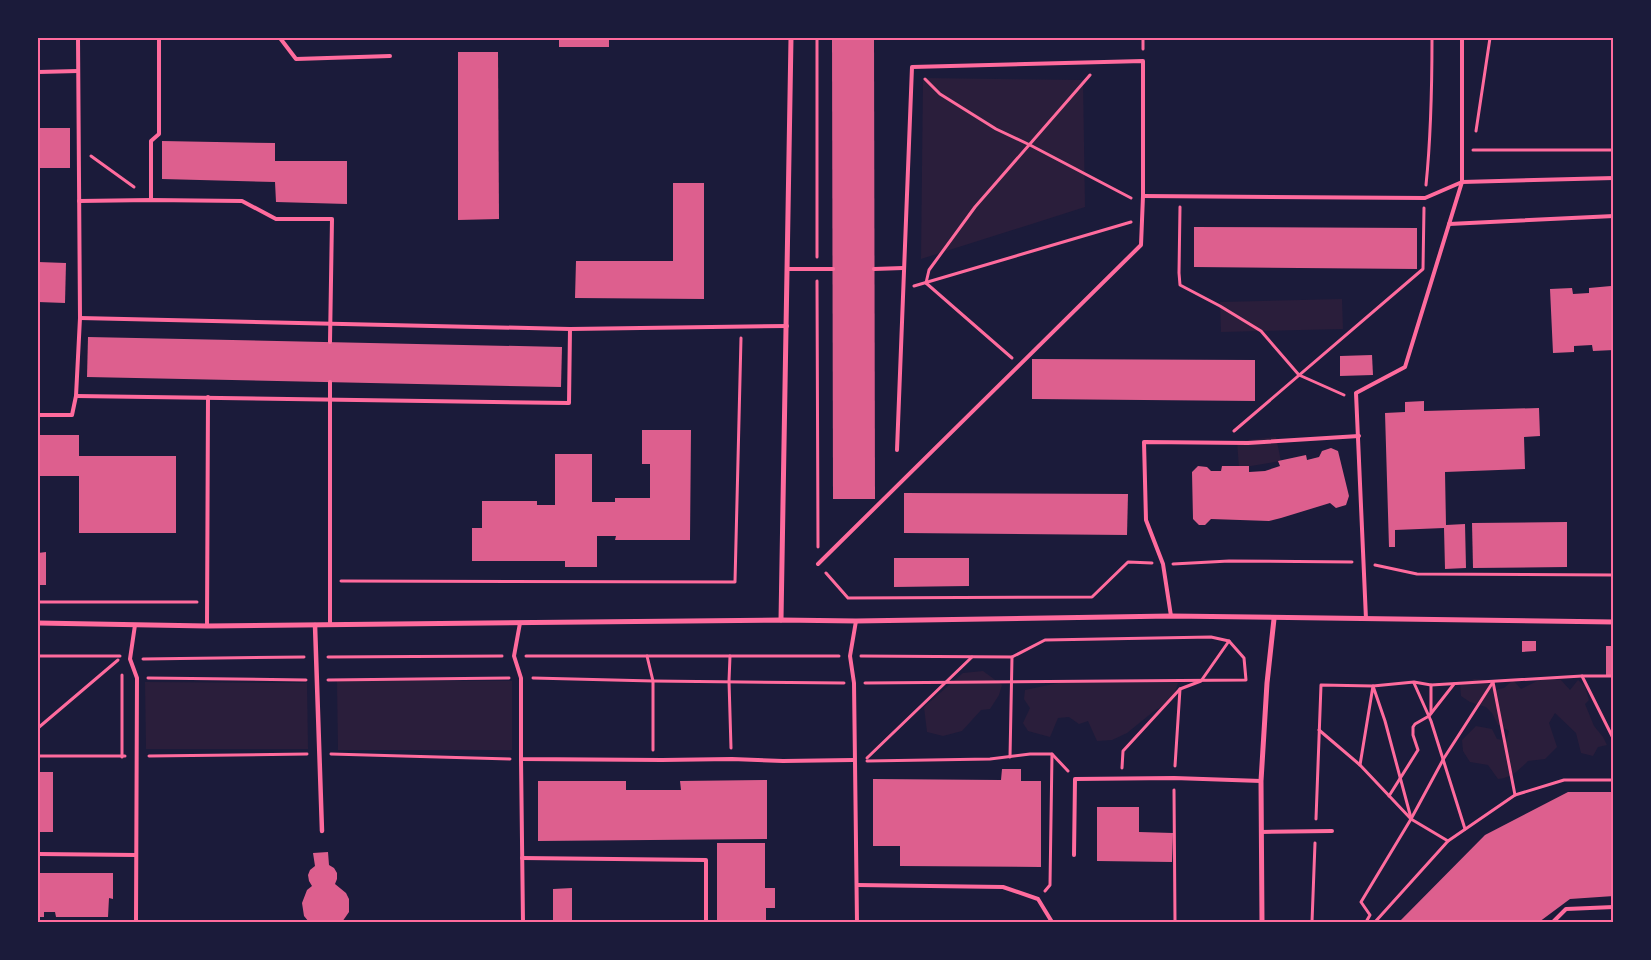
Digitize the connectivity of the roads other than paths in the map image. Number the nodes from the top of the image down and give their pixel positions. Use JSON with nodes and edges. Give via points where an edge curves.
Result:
{"nodes":[{"id":1,"x":78,"y":38,"type":"edge"},
{"id":2,"x":159,"y":38,"type":"edge"},
{"id":3,"x":280,"y":38,"type":"edge"},
{"id":4,"x":791,"y":38,"type":"edge"},
{"id":5,"x":1462,"y":38,"type":"edge"},
{"id":6,"x":390,"y":56,"type":"dead end"},
{"id":7,"x":78,"y":71,"type":"junction"},
{"id":8,"x":38,"y":72,"type":"edge"},
{"id":9,"x":1614,"y":178,"type":"edge"},
{"id":10,"x":1462,"y":182,"type":"junction"},
{"id":11,"x":1143,"y":196,"type":"junction"},
{"id":12,"x":151,"y":200,"type":"junction"},
{"id":13,"x":79,"y":201,"type":"junction"},
{"id":14,"x":1614,"y":216,"type":"edge"},
{"id":15,"x":1449,"y":224,"type":"junction"},
{"id":16,"x":903,"y":268,"type":"junction"},
{"id":17,"x":788,"y":269,"type":"junction"},
{"id":18,"x":833,"y":269,"type":"dead end"},
{"id":19,"x":874,"y":269,"type":"dead end"},
{"id":20,"x":80,"y":318,"type":"junction"},
{"id":21,"x":331,"y":324,"type":"junction"},
{"id":22,"x":787,"y":326,"type":"junction"},
{"id":23,"x":570,"y":329,"type":"junction"},
{"id":24,"x":330,"y":342,"type":"dead end"},
{"id":25,"x":330,"y":382,"type":"dead end"},
{"id":26,"x":76,"y":396,"type":"junction"},
{"id":27,"x":208,"y":397,"type":"junction"},
{"id":28,"x":330,"y":399,"type":"junction"},
{"id":29,"x":38,"y":415,"type":"edge"},
{"id":30,"x":1359,"y":436,"type":"junction"},
{"id":31,"x":896,"y":450,"type":"dead end"},
{"id":32,"x":818,"y":564,"type":"road end"},
{"id":33,"x":1171,"y":616,"type":"junction"},
{"id":34,"x":1274,"y":618,"type":"junction"},
{"id":35,"x":1366,"y":619,"type":"junction"},
{"id":36,"x":781,"y":620,"type":"junction"},
{"id":37,"x":856,"y":621,"type":"junction"},
{"id":38,"x":1614,"y":622,"type":"edge"},
{"id":39,"x":38,"y":623,"type":"edge"},
{"id":40,"x":520,"y":623,"type":"junction"},
{"id":41,"x":135,"y":625,"type":"junction"},
{"id":42,"x":315,"y":625,"type":"junction"},
{"id":43,"x":330,"y":625,"type":"junction"},
{"id":44,"x":207,"y":626,"type":"junction"},
{"id":45,"x":520,"y":759,"type":"junction"},
{"id":46,"x":854,"y":760,"type":"junction"},
{"id":47,"x":1261,"y":781,"type":"junction"},
{"id":48,"x":322,"y":831,"type":"dead end"},
{"id":49,"x":1332,"y":831,"type":"dead end"},
{"id":50,"x":1261,"y":832,"type":"junction"},
{"id":51,"x":38,"y":854,"type":"edge"},
{"id":52,"x":136,"y":855,"type":"junction"},
{"id":53,"x":1074,"y":855,"type":"dead end"},
{"id":54,"x":522,"y":858,"type":"junction"},
{"id":55,"x":856,"y":885,"type":"junction"},
{"id":56,"x":1614,"y":907,"type":"edge"},
{"id":57,"x":136,"y":922,"type":"edge"},
{"id":58,"x":523,"y":922,"type":"edge"},
{"id":59,"x":706,"y":922,"type":"edge"},
{"id":60,"x":857,"y":922,"type":"edge"},
{"id":61,"x":1052,"y":922,"type":"edge"},
{"id":62,"x":1262,"y":922,"type":"edge"},
{"id":63,"x":1553,"y":922,"type":"edge"}],
"edges":[{"from":1,"to":7,"type":"lane"},
{"from":2,"to":12,"type":"lane","via":[[159,134],[151,141]]},
{"from":3,"to":6,"type":"lane","via":[[296,59]]},
{"from":4,"to":17,"type":"street"},
{"from":5,"to":10,"type":"lane"},
{"from":7,"to":8,"type":"lane"},
{"from":7,"to":13,"type":"lane"},
{"from":9,"to":10,"type":"lane"},
{"from":10,"to":11,"type":"lane","via":[[1425,198]]},
{"from":10,"to":15,"type":"lane"},
{"from":11,"to":16,"type":"lane","via":[[1143,61],[912,67]]},
{"from":11,"to":32,"type":"lane","via":[[1141,245]]},
{"from":12,"to":13,"type":"lane"},
{"from":12,"to":21,"type":"lane","via":[[242,201],[276,219],[332,220]]},
{"from":13,"to":20,"type":"lane"},
{"from":14,"to":15,"type":"lane"},
{"from":15,"to":30,"type":"lane","via":[[1404,367],[1356,393]]},
{"from":16,"to":19,"type":"lane"},
{"from":16,"to":31,"type":"lane"},
{"from":17,"to":18,"type":"lane"},
{"from":17,"to":22,"type":"street"},
{"from":20,"to":21,"type":"lane"},
{"from":20,"to":26,"type":"lane"},
{"from":21,"to":23,"type":"lane"},
{"from":21,"to":24,"type":"lane"},
{"from":22,"to":23,"type":"lane"},
{"from":22,"to":36,"type":"street"},
{"from":23,"to":28,"type":"lane","via":[[569,404]]},
{"from":25,"to":28,"type":"lane"},
{"from":26,"to":27,"type":"lane"},
{"from":26,"to":29,"type":"lane","via":[[72,415]]},
{"from":27,"to":28,"type":"lane"},
{"from":27,"to":44,"type":"lane"},
{"from":28,"to":43,"type":"lane"},
{"from":30,"to":33,"type":"lane","via":[[1248,443],[1144,442],[1146,520],[1162,564]]},
{"from":30,"to":35,"type":"lane"},
{"from":33,"to":34,"type":"street"},
{"from":33,"to":37,"type":"street"},
{"from":34,"to":35,"type":"street"},
{"from":34,"to":47,"type":"street"},
{"from":35,"to":38,"type":"street"},
{"from":36,"to":37,"type":"street"},
{"from":36,"to":40,"type":"street"},
{"from":37,"to":46,"type":"lane","via":[[850,656],[854,683]]},
{"from":39,"to":41,"type":"street"},
{"from":40,"to":43,"type":"street"},
{"from":40,"to":45,"type":"lane","via":[[514,656],[521,678]]},
{"from":41,"to":44,"type":"street"},
{"from":41,"to":52,"type":"lane","via":[[130,659],[137,678]]},
{"from":42,"to":43,"type":"street"},
{"from":42,"to":44,"type":"street"},
{"from":42,"to":48,"type":"street"},
{"from":45,"to":46,"type":"lane"},
{"from":45,"to":54,"type":"lane"},
{"from":46,"to":55,"type":"lane"},
{"from":47,"to":50,"type":"street"},
{"from":47,"to":53,"type":"lane","via":[[1075,778]]},
{"from":49,"to":50,"type":"lane"},
{"from":50,"to":62,"type":"street"},
{"from":51,"to":52,"type":"lane"},
{"from":52,"to":57,"type":"lane"},
{"from":54,"to":58,"type":"lane"},
{"from":54,"to":59,"type":"lane","via":[[706,860]]},
{"from":55,"to":60,"type":"lane"},
{"from":55,"to":61,"type":"lane","via":[[1003,887],[1038,899]]},
{"from":56,"to":63,"type":"lane","via":[[1566,909]]}]}
